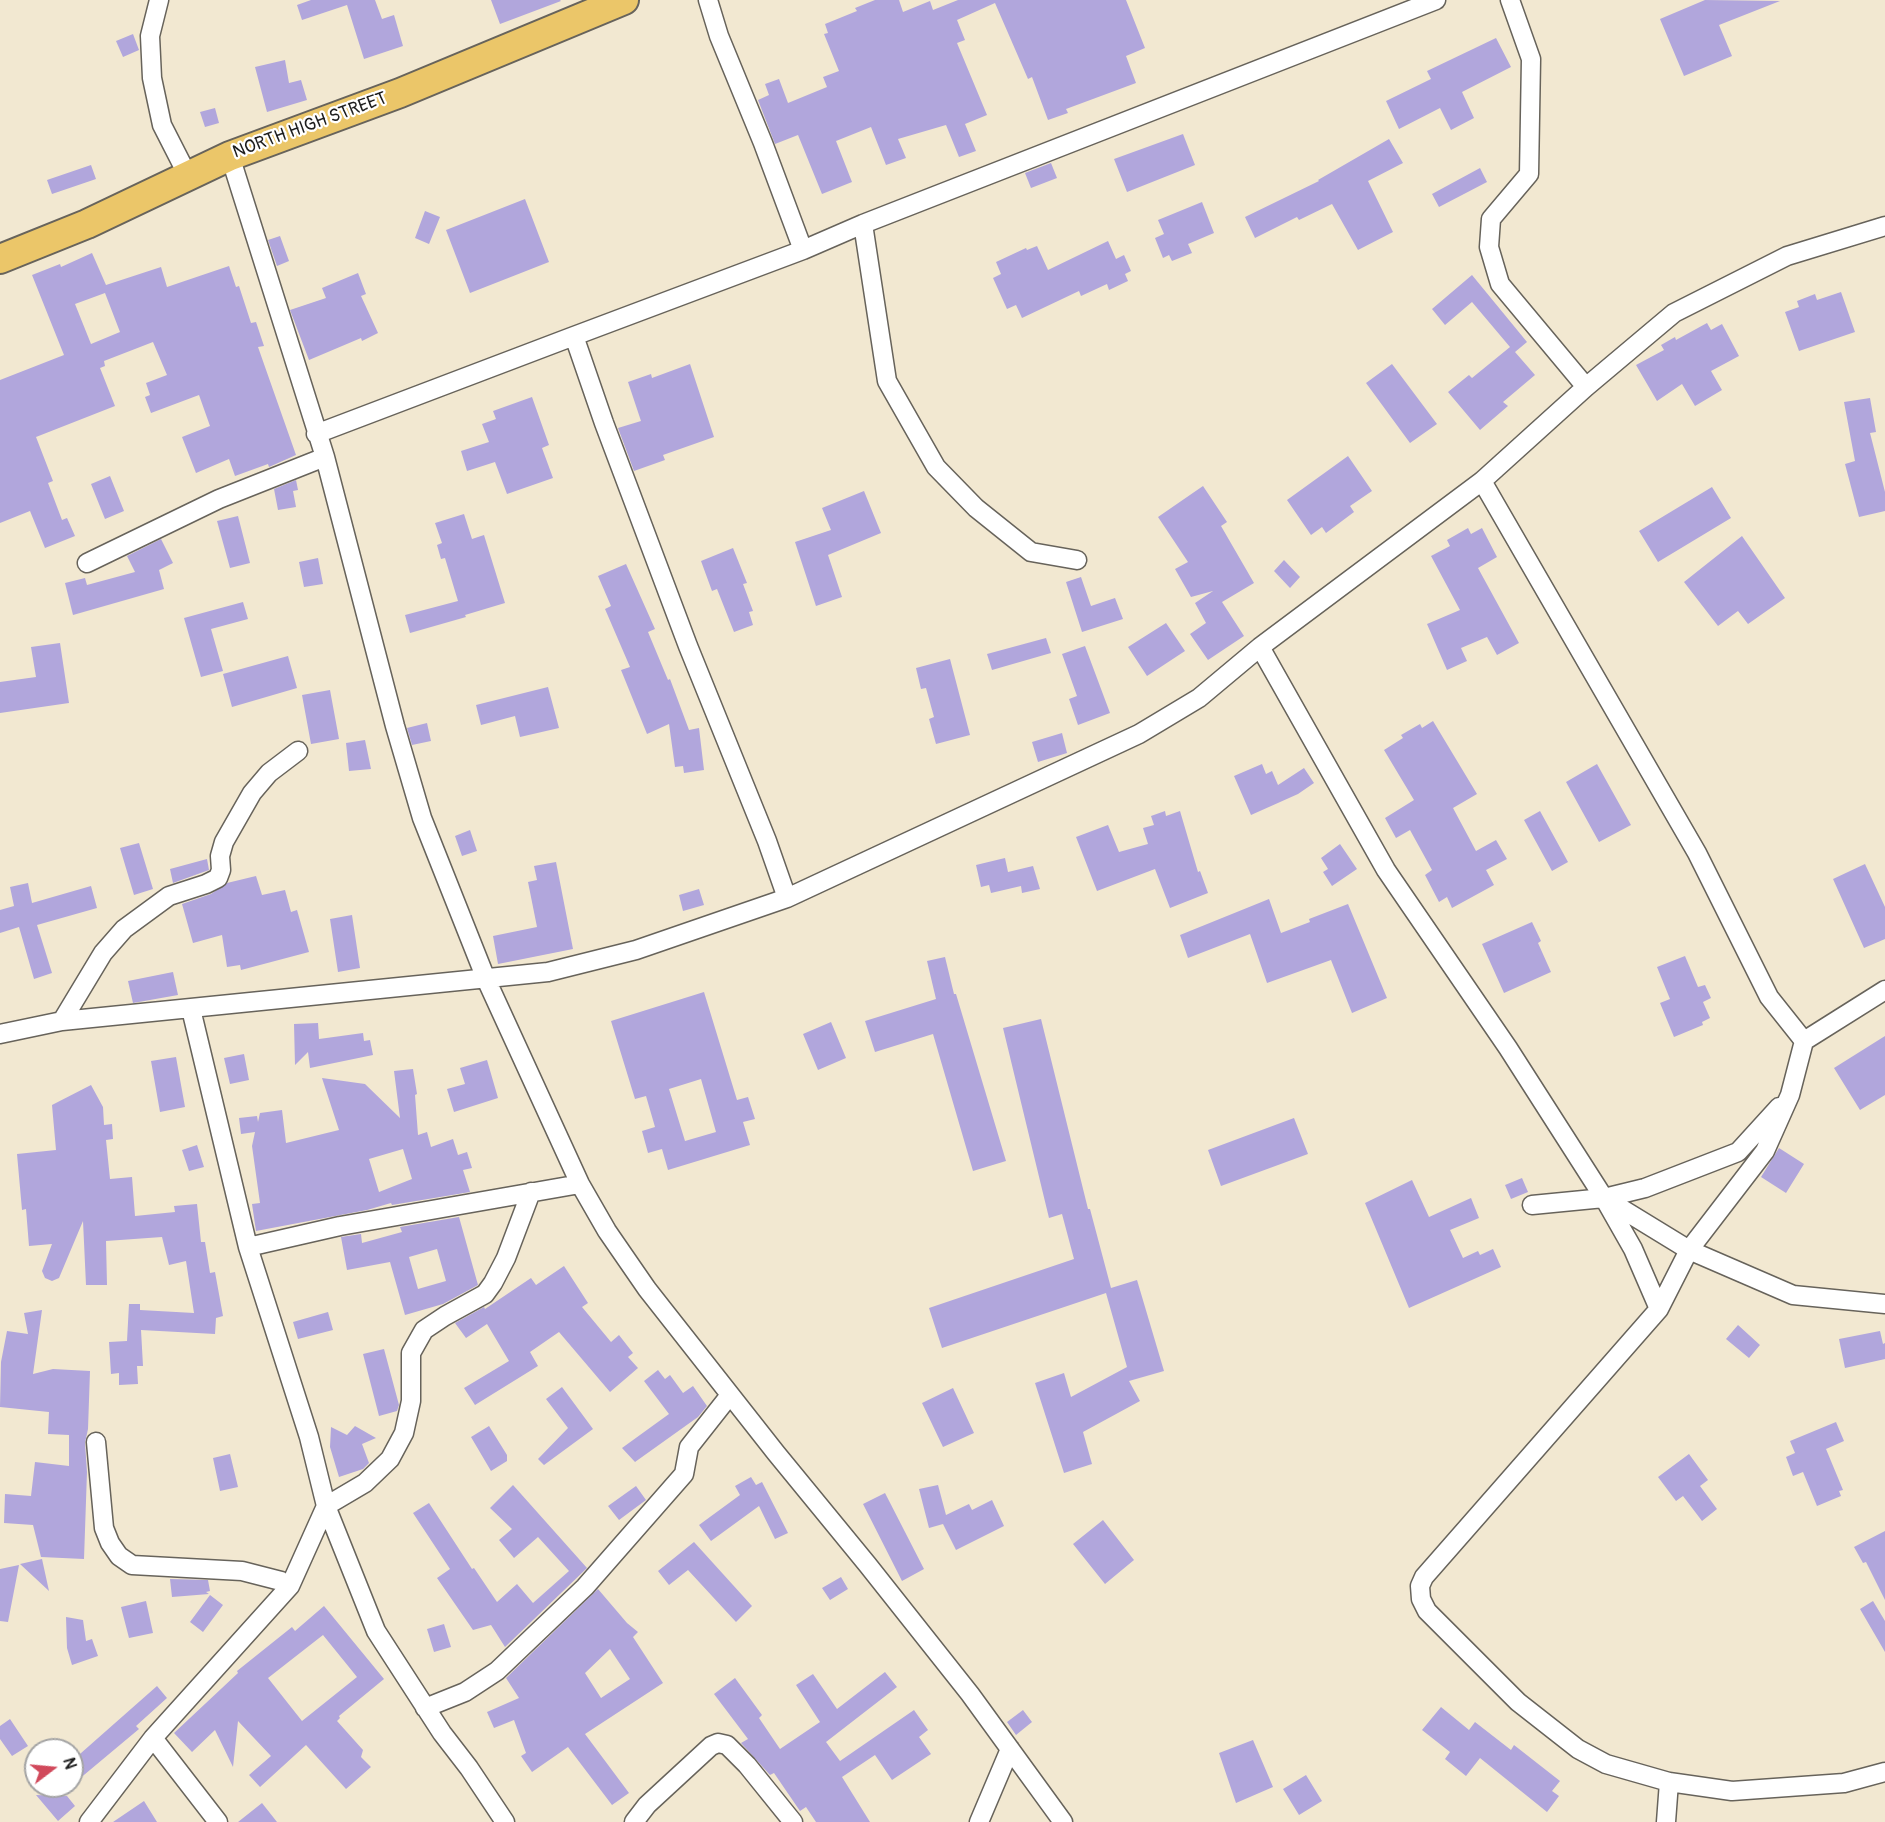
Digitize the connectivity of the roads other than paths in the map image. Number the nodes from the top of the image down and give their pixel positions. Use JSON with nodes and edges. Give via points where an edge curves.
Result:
{"nodes":[{"id":1,"x":159,"y":0,"type":"edge"},
{"id":2,"x":624,"y":0,"type":"edge"},
{"id":3,"x":708,"y":0,"type":"edge"},
{"id":4,"x":1436,"y":0,"type":"edge"},
{"id":5,"x":1510,"y":0,"type":"edge"},
{"id":6,"x":1412,"y":4,"type":"edge"},
{"id":7,"x":230,"y":156,"type":"junction"},
{"id":8,"x":188,"y":176,"type":"junction"},
{"id":9,"x":863,"y":224,"type":"junction"},
{"id":10,"x":1885,"y":226,"type":"edge"},
{"id":11,"x":803,"y":250,"type":"junction"},
{"id":12,"x":0,"y":259,"type":"edge"},
{"id":13,"x":574,"y":336,"type":"junction"},
{"id":14,"x":1586,"y":387,"type":"junction"},
{"id":15,"x":316,"y":434,"type":"junction"},
{"id":16,"x":325,"y":457,"type":"junction"},
{"id":17,"x":1482,"y":481,"type":"junction"},
{"id":18,"x":1077,"y":560,"type":"dead end"},
{"id":19,"x":87,"y":564,"type":"dead end"},
{"id":20,"x":1260,"y":647,"type":"junction"},
{"id":21,"x":298,"y":751,"type":"dead end"},
{"id":22,"x":787,"y":897,"type":"junction"},
{"id":23,"x":486,"y":979,"type":"junction"},
{"id":24,"x":1885,"y":990,"type":"edge"},
{"id":25,"x":191,"y":1009,"type":"junction"},
{"id":26,"x":62,"y":1021,"type":"junction"},
{"id":27,"x":0,"y":1034,"type":"edge"},
{"id":28,"x":1804,"y":1041,"type":"junction"},
{"id":29,"x":1790,"y":1095,"type":"junction"},
{"id":30,"x":580,"y":1184,"type":"junction"},
{"id":31,"x":531,"y":1192,"type":"junction"},
{"id":32,"x":1604,"y":1198,"type":"junction"},
{"id":33,"x":1532,"y":1205,"type":"dead end"},
{"id":34,"x":248,"y":1246,"type":"junction"},
{"id":35,"x":1689,"y":1250,"type":"junction"},
{"id":36,"x":1885,"y":1304,"type":"edge"},
{"id":37,"x":1659,"y":1309,"type":"junction"},
{"id":38,"x":730,"y":1395,"type":"junction"},
{"id":39,"x":96,"y":1442,"type":"dead end"},
{"id":40,"x":326,"y":1506,"type":"junction"},
{"id":41,"x":290,"y":1586,"type":"junction"},
{"id":42,"x":425,"y":1708,"type":"junction"},
{"id":43,"x":153,"y":1738,"type":"junction"},
{"id":44,"x":1010,"y":1749,"type":"junction"},
{"id":45,"x":1885,"y":1773,"type":"edge"},
{"id":46,"x":1669,"y":1782,"type":"junction"},
{"id":47,"x":89,"y":1822,"type":"edge"},
{"id":48,"x":218,"y":1822,"type":"edge"},
{"id":49,"x":505,"y":1822,"type":"edge"},
{"id":50,"x":634,"y":1822,"type":"edge"},
{"id":51,"x":793,"y":1822,"type":"edge"},
{"id":52,"x":979,"y":1822,"type":"edge"},
{"id":53,"x":1063,"y":1822,"type":"edge"},
{"id":54,"x":1666,"y":1822,"type":"edge"}],
"edges":[{"from":1,"to":8,"type":"street","via":[[150,36],[152,78],[162,125]]},
{"from":2,"to":7,"type":"highway","name":"NORTH HIGH STREET","via":[[400,93]]},
{"from":3,"to":11,"type":"street"},
{"from":4,"to":6,"type":"street"},
{"from":5,"to":14,"type":"street","via":[[1531,60],[1529,174],[1491,219],[1489,247],[1500,284]]},
{"from":6,"to":9,"type":"street"},
{"from":7,"to":8,"type":"highway","name":"NORTH HIGH STREET"},
{"from":7,"to":15,"type":"street"},
{"from":8,"to":12,"type":"highway","name":"NORTH HIGH STREET","via":[[87,224]]},
{"from":9,"to":11,"type":"street"},
{"from":9,"to":18,"type":"street","via":[[887,381],[936,467],[976,508],[1030,552]]},
{"from":10,"to":14,"type":"street","via":[[1787,256],[1674,313]]},
{"from":11,"to":13,"type":"street"},
{"from":13,"to":15,"type":"street"},
{"from":13,"to":22,"type":"street","via":[[688,646]]},
{"from":14,"to":17,"type":"street"},
{"from":15,"to":16,"type":"street"},
{"from":16,"to":19,"type":"street","via":[[219,499]]},
{"from":16,"to":23,"type":"street","via":[[422,818]]},
{"from":17,"to":20,"type":"street"},
{"from":17,"to":28,"type":"street","via":[[1697,853],[1768,998]]},
{"from":20,"to":22,"type":"street","via":[[1199,698],[1138,734]]},
{"from":20,"to":32,"type":"street","via":[[1386,870],[1508,1048]]},
{"from":21,"to":26,"type":"street","via":[[269,773],[252,793],[224,842],[218,878],[169,896],[124,928],[103,953]]},
{"from":22,"to":23,"type":"street","via":[[636,950],[548,972]]},
{"from":23,"to":25,"type":"street"},
{"from":23,"to":30,"type":"street"},
{"from":24,"to":28,"type":"street"},
{"from":25,"to":26,"type":"street"},
{"from":25,"to":34,"type":"street"},
{"from":26,"to":27,"type":"street"},
{"from":28,"to":29,"type":"street"},
{"from":29,"to":32,"type":"street","via":[[1738,1152],[1645,1188]]},
{"from":29,"to":35,"type":"street","via":[[1765,1151]]},
{"from":30,"to":31,"type":"street"},
{"from":30,"to":38,"type":"street","via":[[647,1289]]},
{"from":31,"to":34,"type":"street"},
{"from":31,"to":40,"type":"street","via":[[506,1258],[485,1294],[424,1330],[411,1353],[411,1401],[404,1433],[390,1459],[365,1483]]},
{"from":32,"to":33,"type":"street"},
{"from":32,"to":35,"type":"street"},
{"from":32,"to":37,"type":"street","via":[[1633,1249]]},
{"from":34,"to":40,"type":"street","via":[[309,1437]]},
{"from":35,"to":36,"type":"street","via":[[1793,1295]]},
{"from":35,"to":37,"type":"street"},
{"from":37,"to":46,"type":"street","via":[[1419,1586],[1427,1611],[1518,1701],[1569,1743],[1606,1764]]},
{"from":38,"to":42,"type":"street","via":[[689,1448],[684,1474],[585,1587],[497,1671],[465,1692]]},
{"from":38,"to":44,"type":"street"},
{"from":39,"to":41,"type":"street","via":[[104,1528],[119,1556],[132,1565],[242,1571]]},
{"from":40,"to":41,"type":"street"},
{"from":40,"to":42,"type":"street","via":[[376,1631]]},
{"from":41,"to":43,"type":"street"},
{"from":42,"to":49,"type":"street"},
{"from":43,"to":47,"type":"street"},
{"from":43,"to":48,"type":"street"},
{"from":44,"to":52,"type":"street"},
{"from":44,"to":53,"type":"street"},
{"from":45,"to":46,"type":"street","via":[[1844,1783],[1732,1791]]},
{"from":46,"to":54,"type":"street"},
{"from":50,"to":51,"type":"street","via":[[647,1805],[718,1743],[727,1745],[740,1758]]}]}
